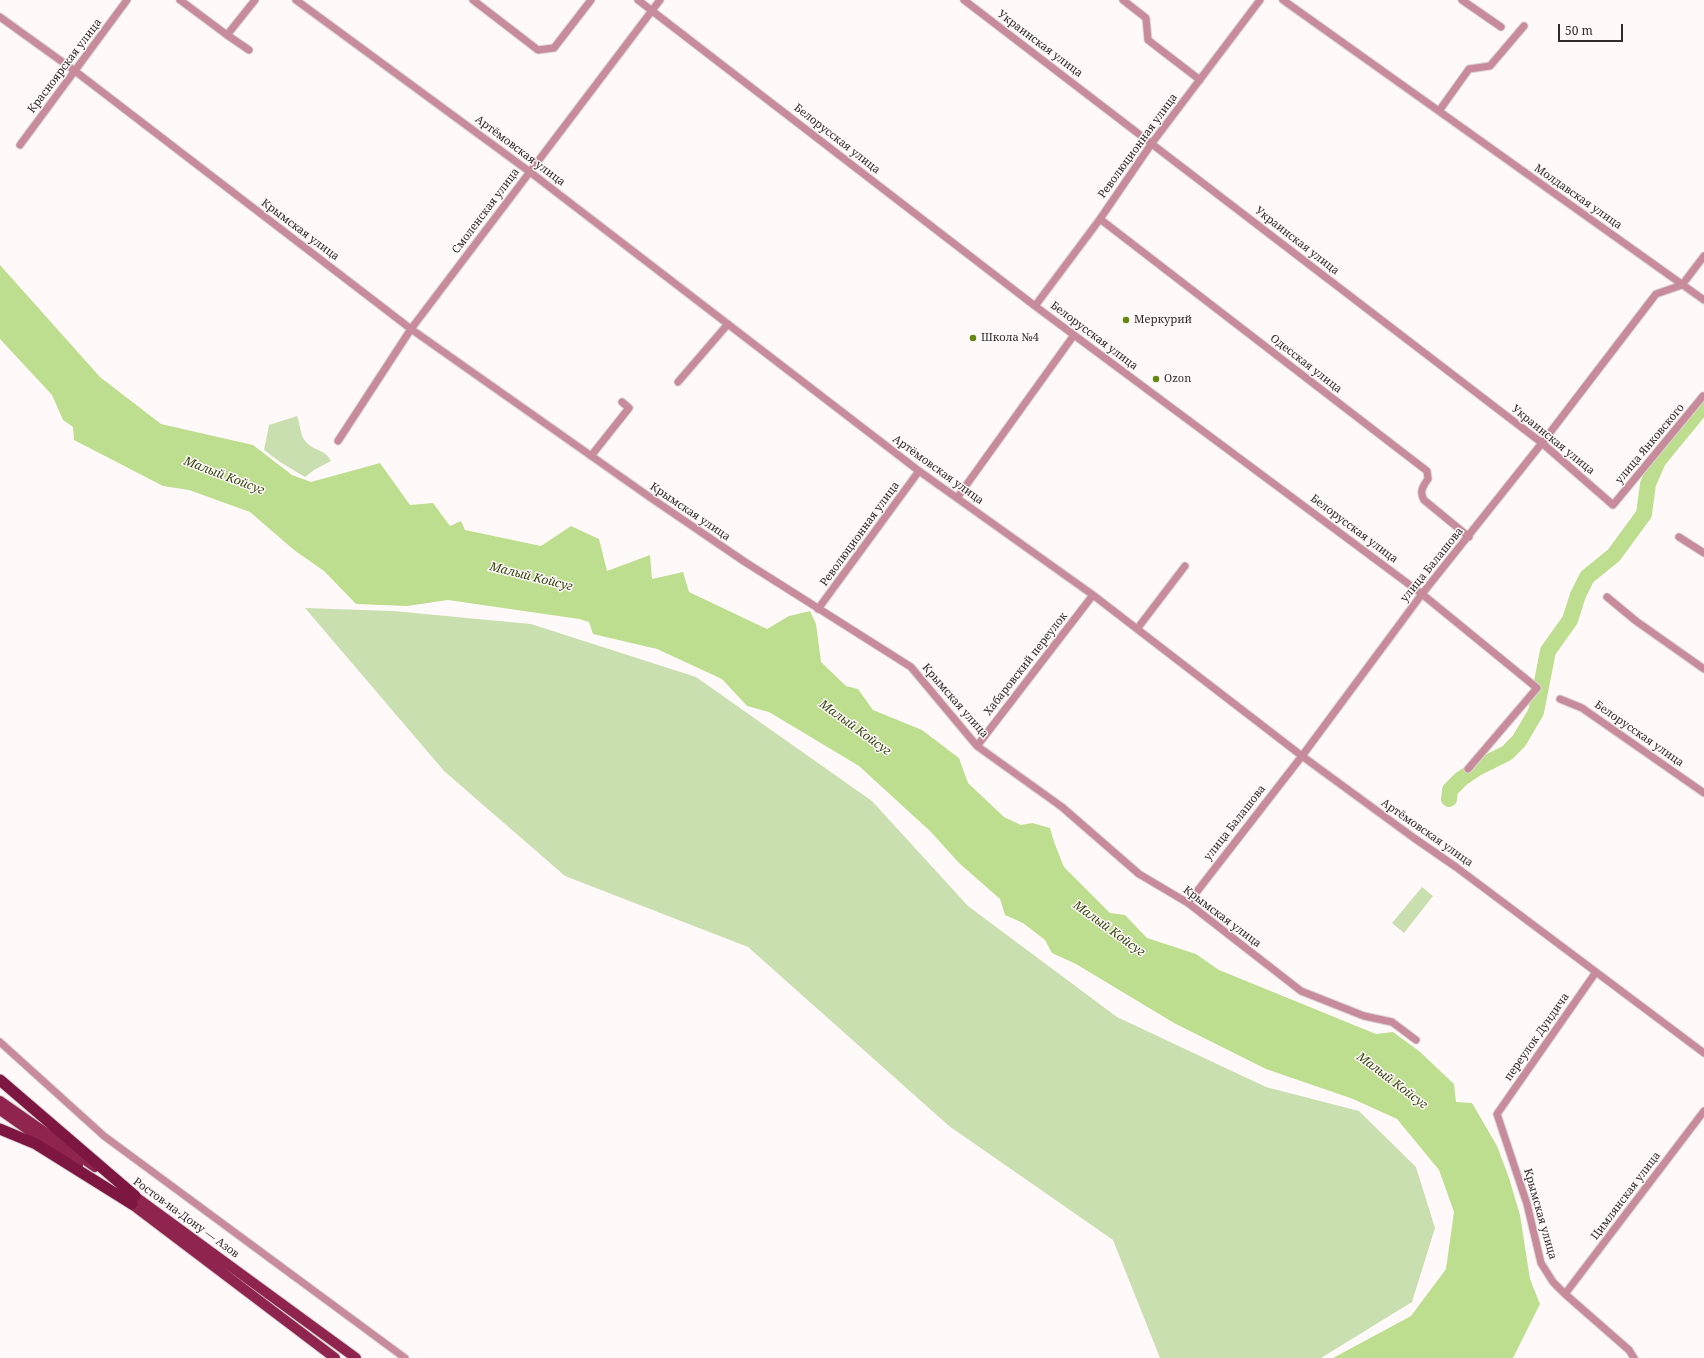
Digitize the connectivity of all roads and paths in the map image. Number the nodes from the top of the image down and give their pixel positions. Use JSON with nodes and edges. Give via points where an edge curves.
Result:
{"nodes":[{"id":1,"x":127,"y":0,"type":"edge"},
{"id":2,"x":180,"y":0,"type":"edge"},
{"id":3,"x":255,"y":0,"type":"edge"},
{"id":4,"x":296,"y":0,"type":"edge"},
{"id":5,"x":473,"y":0,"type":"edge"},
{"id":6,"x":591,"y":0,"type":"edge"},
{"id":7,"x":638,"y":0,"type":"edge"},
{"id":8,"x":660,"y":0,"type":"edge"},
{"id":9,"x":964,"y":0,"type":"edge"},
{"id":10,"x":1123,"y":0,"type":"edge"},
{"id":11,"x":1260,"y":0,"type":"edge"},
{"id":12,"x":1283,"y":0,"type":"edge"},
{"id":13,"x":1462,"y":0,"type":"edge"},
{"id":14,"x":652,"y":10,"type":"junction"},
{"id":15,"x":0,"y":17,"type":"edge"},
{"id":16,"x":1524,"y":26,"type":"dead end"},
{"id":17,"x":1501,"y":28,"type":"dead end"},
{"id":18,"x":227,"y":35,"type":"junction"},
{"id":19,"x":249,"y":50,"type":"dead end"},
{"id":20,"x":75,"y":71,"type":"junction"},
{"id":21,"x":1200,"y":80,"type":"junction"},
{"id":22,"x":1439,"y":111,"type":"junction"},
{"id":23,"x":1152,"y":143,"type":"junction"},
{"id":24,"x":20,"y":144,"type":"dead end"},
{"id":25,"x":530,"y":172,"type":"junction"},
{"id":26,"x":1100,"y":220,"type":"junction"},
{"id":27,"x":1704,"y":256,"type":"edge"},
{"id":28,"x":1682,"y":285,"type":"junction"},
{"id":29,"x":1704,"y":300,"type":"edge"},
{"id":30,"x":1035,"y":306,"type":"junction"},
{"id":31,"x":728,"y":324,"type":"junction"},
{"id":32,"x":411,"y":329,"type":"junction"},
{"id":33,"x":1074,"y":335,"type":"junction"},
{"id":34,"x":678,"y":382,"type":"dead end"},
{"id":35,"x":1703,"y":396,"type":"dead end"},
{"id":36,"x":622,"y":402,"type":"dead end"},
{"id":37,"x":338,"y":441,"type":"dead end"},
{"id":38,"x":1542,"y":444,"type":"junction"},
{"id":39,"x":591,"y":456,"type":"junction"},
{"id":40,"x":919,"y":471,"type":"junction"},
{"id":41,"x":957,"y":498,"type":"junction"},
{"id":42,"x":1613,"y":505,"type":"joint"},
{"id":43,"x":1469,"y":537,"type":"junction"},
{"id":44,"x":1679,"y":537,"type":"dead end"},
{"id":45,"x":1704,"y":553,"type":"edge"},
{"id":46,"x":1185,"y":566,"type":"dead end"},
{"id":47,"x":1422,"y":594,"type":"junction"},
{"id":48,"x":1093,"y":595,"type":"junction"},
{"id":49,"x":1607,"y":597,"type":"dead end"},
{"id":50,"x":818,"y":609,"type":"junction"},
{"id":51,"x":1137,"y":629,"type":"junction"},
{"id":52,"x":1704,"y":669,"type":"edge"},
{"id":53,"x":1560,"y":699,"type":"dead end"},
{"id":54,"x":977,"y":746,"type":"junction"},
{"id":55,"x":1302,"y":756,"type":"junction"},
{"id":56,"x":1468,"y":769,"type":"dead end"},
{"id":57,"x":1704,"y":793,"type":"edge"},
{"id":58,"x":1188,"y":903,"type":"junction"},
{"id":59,"x":1596,"y":972,"type":"junction"},
{"id":60,"x":1416,"y":1040,"type":"dead end"},
{"id":61,"x":0,"y":1042,"type":"edge"},
{"id":62,"x":1704,"y":1053,"type":"edge"},
{"id":63,"x":0,"y":1080,"type":"edge"},
{"id":64,"x":0,"y":1101,"type":"edge"},
{"id":65,"x":0,"y":1110,"type":"edge"},
{"id":66,"x":1704,"y":1111,"type":"edge"},
{"id":67,"x":1496,"y":1114,"type":"joint"},
{"id":68,"x":0,"y":1129,"type":"edge"},
{"id":69,"x":134,"y":1200,"type":"junction"},
{"id":70,"x":1565,"y":1294,"type":"junction"},
{"id":71,"x":334,"y":1358,"type":"edge"},
{"id":72,"x":356,"y":1358,"type":"edge"},
{"id":73,"x":405,"y":1358,"type":"edge"},
{"id":74,"x":1634,"y":1358,"type":"edge"}],
"edges":[{"from":1,"to":20,"type":"street","name":"Красноярская улица"},
{"from":2,"to":18,"type":"street"},
{"from":3,"to":18,"type":"street"},
{"from":4,"to":25,"type":"street","name":"Артёмовская улица"},
{"from":5,"to":6,"type":"street","via":[[538,50],[554,48]]},
{"from":7,"to":14,"type":"street","name":"Белорусская улица"},
{"from":8,"to":14,"type":"street","name":"Смоленская улица"},
{"from":9,"to":23,"type":"street","name":"Украинская улица"},
{"from":10,"to":21,"type":"street","via":[[1146,18],[1148,40]]},
{"from":11,"to":21,"type":"street","name":"Революционная улица"},
{"from":12,"to":22,"type":"street","name":"Молдавская улица"},
{"from":13,"to":17,"type":"street"},
{"from":14,"to":25,"type":"street","name":"Смоленская улица"},
{"from":14,"to":30,"type":"street","name":"Белорусская улица"},
{"from":15,"to":20,"type":"street","name":"Крымская улица"},
{"from":16,"to":22,"type":"street","via":[[1490,66],[1469,69]]},
{"from":18,"to":19,"type":"street"},
{"from":20,"to":24,"type":"street","name":"Красноярская улица"},
{"from":20,"to":32,"type":"street","name":"Крымская улица"},
{"from":21,"to":23,"type":"street","name":"Революционная улица"},
{"from":22,"to":28,"type":"street","name":"Молдавская улица"},
{"from":23,"to":26,"type":"street","name":"Революционная улица"},
{"from":23,"to":38,"type":"street","name":"Украинская улица"},
{"from":25,"to":31,"type":"street","name":"Артёмовская улица"},
{"from":25,"to":32,"type":"street","name":"Смоленская улица"},
{"from":26,"to":30,"type":"street","name":"Революционная улица"},
{"from":26,"to":43,"type":"street","name":"Одесская улица","via":[[1427,471],[1428,479],[1422,487],[1421,495],[1424,500]]},
{"from":27,"to":28,"type":"street"},
{"from":28,"to":29,"type":"street","name":"Молдавская улица"},
{"from":28,"to":38,"type":"street","name":"улица Балашова","via":[[1656,294]]},
{"from":30,"to":33,"type":"street","name":"Белорусская улица"},
{"from":31,"to":34,"type":"street"},
{"from":31,"to":40,"type":"street","name":"Артёмовская улица"},
{"from":32,"to":37,"type":"street","name":"Смоленская улица"},
{"from":32,"to":39,"type":"street","name":"Крымская улица"},
{"from":33,"to":41,"type":"street"},
{"from":33,"to":47,"type":"street","name":"Белорусская улица"},
{"from":35,"to":42,"type":"street","name":"улица Янковского"},
{"from":36,"to":39,"type":"street","via":[[629,408]]},
{"from":38,"to":42,"type":"street","name":"Украинская улица"},
{"from":38,"to":43,"type":"street","name":"улица Балашова"},
{"from":39,"to":50,"type":"street","name":"Крымская улица"},
{"from":40,"to":41,"type":"street","name":"Артёмовская улица"},
{"from":40,"to":50,"type":"street","name":"Революционная улица"},
{"from":41,"to":48,"type":"street","name":"Артёмовская улица"},
{"from":43,"to":47,"type":"street","name":"улица Балашова"},
{"from":44,"to":45,"type":"street"},
{"from":46,"to":51,"type":"street"},
{"from":47,"to":55,"type":"street","name":"улица Балашова"},
{"from":47,"to":56,"type":"street","name":"Белорусская улица","via":[[1536,688]]},
{"from":48,"to":51,"type":"street","name":"Артёмовская улица"},
{"from":48,"to":54,"type":"street","name":"Хабаровский переулок"},
{"from":49,"to":52,"type":"street"},
{"from":50,"to":54,"type":"street","name":"Крымская улица","via":[[911,667]]},
{"from":51,"to":55,"type":"street","name":"Артёмовская улица"},
{"from":53,"to":57,"type":"street","name":"Белорусская улица","via":[[1582,708]]},
{"from":54,"to":58,"type":"street","name":"Крымская улица","via":[[1062,807],[1139,874]]},
{"from":55,"to":58,"type":"street","name":"улица Балашова"},
{"from":55,"to":59,"type":"street","name":"Артёмовская улица"},
{"from":58,"to":60,"type":"street","name":"Крымская улица","via":[[1301,991],[1364,1016],[1392,1022]]},
{"from":59,"to":62,"type":"street","name":"Артёмовская улица"},
{"from":59,"to":67,"type":"street","name":"переулок Дундича"},
{"from":61,"to":73,"type":"street","via":[[104,1136]]},
{"from":63,"to":69,"type":"highway"},
{"from":64,"to":69,"type":"main road","name":"Ростов-на-Дону — Азов"},
{"from":65,"to":69,"type":"main road","name":"Ростов-на-Дону — Азов"},
{"from":66,"to":70,"type":"street","name":"Цимлянская улица"},
{"from":67,"to":70,"type":"street","name":"Крымская улица","via":[[1528,1204],[1541,1263],[1553,1282]]},
{"from":68,"to":69,"type":"highway","via":[[36,1144]]},
{"from":69,"to":71,"type":"main road","name":"Ростов-на-Дону — Азов"},
{"from":69,"to":72,"type":"main road","name":"Ростов-на-Дону — Азов"},
{"from":70,"to":74,"type":"street","name":"Крымская улица","via":[[1629,1350]]}]}
